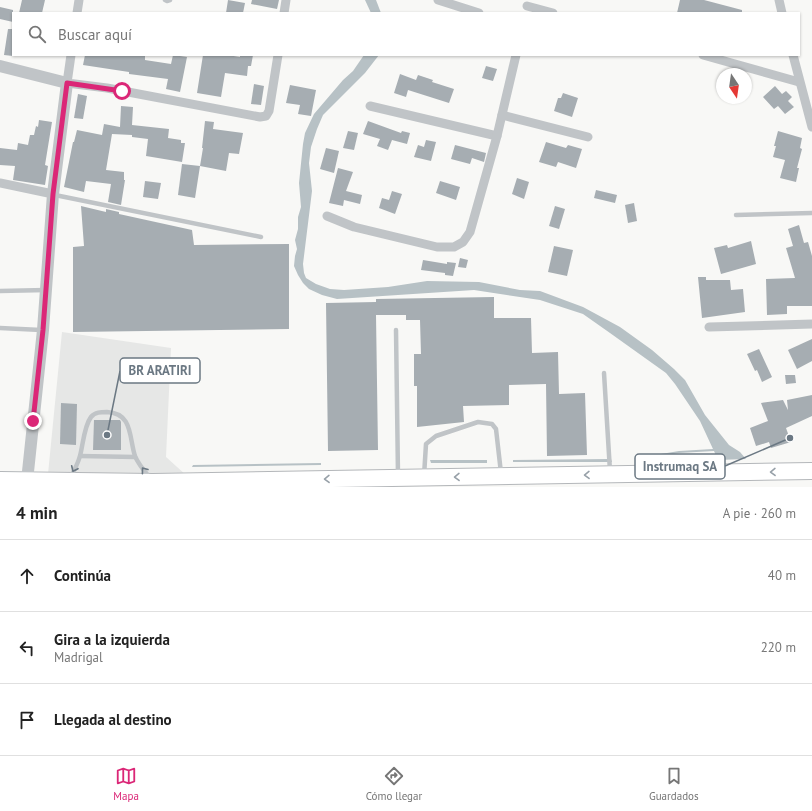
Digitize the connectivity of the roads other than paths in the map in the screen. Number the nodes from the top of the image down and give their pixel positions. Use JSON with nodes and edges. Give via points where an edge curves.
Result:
{"nodes":[{"id":1,"x":79,"y":0,"type":"edge"},
{"id":2,"x":165,"y":0,"type":"edge"},
{"id":3,"x":170,"y":0,"type":"edge"},
{"id":4,"x":286,"y":0,"type":"edge"},
{"id":5,"x":438,"y":0,"type":"edge"},
{"id":6,"x":782,"y":1,"type":"edge"},
{"id":7,"x":527,"y":6,"type":"edge"},
{"id":8,"x":77,"y":12,"type":"edge"},
{"id":9,"x":284,"y":12,"type":"edge"},
{"id":10,"x":476,"y":12,"type":"edge"},
{"id":11,"x":549,"y":12,"type":"edge"},
{"id":12,"x":782,"y":12,"type":"edge"},
{"id":13,"x":71,"y":56,"type":"edge"},
{"id":14,"x":278,"y":56,"type":"edge"},
{"id":15,"x":516,"y":56,"type":"edge"},
{"id":16,"x":707,"y":56,"type":"edge"},
{"id":17,"x":793,"y":56,"type":"edge"},
{"id":18,"x":0,"y":66,"type":"edge"},
{"id":19,"x":799,"y":82,"type":"junction"},
{"id":20,"x":67,"y":83,"type":"junction"},
{"id":21,"x":370,"y":106,"type":"dead end"},
{"id":22,"x":502,"y":115,"type":"junction"},
{"id":23,"x":812,"y":127,"type":"edge"},
{"id":24,"x":497,"y":136,"type":"junction"},
{"id":25,"x":588,"y":137,"type":"dead end"},
{"id":26,"x":0,"y":183,"type":"edge"},
{"id":27,"x":53,"y":194,"type":"junction"},
{"id":28,"x":812,"y":213,"type":"edge"},
{"id":29,"x":736,"y":215,"type":"dead end"},
{"id":30,"x":327,"y":216,"type":"dead end"},
{"id":31,"x":261,"y":237,"type":"dead end"},
{"id":32,"x":0,"y":290,"type":"edge"},
{"id":33,"x":46,"y":290,"type":"junction"},
{"id":34,"x":812,"y":324,"type":"edge"},
{"id":35,"x":709,"y":327,"type":"dead end"},
{"id":36,"x":0,"y":328,"type":"edge"},
{"id":37,"x":43,"y":330,"type":"junction"},
{"id":38,"x":396,"y":330,"type":"dead end"},
{"id":39,"x":604,"y":373,"type":"dead end"},
{"id":40,"x":80,"y":456,"type":"junction"},
{"id":41,"x":135,"y":457,"type":"junction"},
{"id":42,"x":812,"y":472,"type":"edge"},
{"id":43,"x":610,"y":475,"type":"junction"},
{"id":44,"x":502,"y":476,"type":"junction"},
{"id":45,"x":398,"y":478,"type":"junction"},
{"id":46,"x":424,"y":478,"type":"junction"},
{"id":47,"x":0,"y":480,"type":"edge"},
{"id":48,"x":27,"y":481,"type":"junction"},
{"id":49,"x":68,"y":481,"type":"junction"},
{"id":50,"x":153,"y":482,"type":"junction"}],
"edges":[{"from":1,"to":8,"type":"street"},
{"from":2,"to":3,"type":"lane"},
{"from":4,"to":9,"type":"street"},
{"from":5,"to":10,"type":"street"},
{"from":6,"to":12,"type":"street"},
{"from":7,"to":11,"type":"street"},
{"from":13,"to":20,"type":"street"},
{"from":14,"to":20,"type":"street","via":[[269,111],[266,116],[260,117]]},
{"from":15,"to":22,"type":"street"},
{"from":16,"to":19,"type":"street"},
{"from":17,"to":19,"type":"street"},
{"from":18,"to":20,"type":"street"},
{"from":19,"to":23,"type":"street"},
{"from":20,"to":27,"type":"street"},
{"from":21,"to":24,"type":"street"},
{"from":22,"to":24,"type":"street"},
{"from":22,"to":25,"type":"street"},
{"from":24,"to":30,"type":"street","via":[[470,232],[463,242],[454,247],[437,247],[354,227]]},
{"from":26,"to":27,"type":"street"},
{"from":27,"to":31,"type":"lane"},
{"from":27,"to":33,"type":"street"},
{"from":28,"to":29,"type":"lane"},
{"from":32,"to":33,"type":"lane"},
{"from":33,"to":37,"type":"street"},
{"from":34,"to":35,"type":"street"},
{"from":36,"to":37,"type":"lane"},
{"from":37,"to":48,"type":"street"},
{"from":38,"to":45,"type":"lane"},
{"from":39,"to":43,"type":"lane"},
{"from":40,"to":41,"type":"lane"},
{"from":40,"to":41,"type":"lane","via":[[90,417],[103,412],[120,414],[124,418]]},
{"from":40,"to":49,"type":"lane","one_way":true},
{"from":50,"to":41,"type":"lane","one_way":true},
{"from":42,"to":43,"type":"highway","one_way":true},
{"from":43,"to":44,"type":"highway","one_way":true},
{"from":44,"to":46,"type":"highway","one_way":true},
{"from":44,"to":46,"type":"lane","via":[[496,429],[492,424],[478,422],[436,436],[426,444]]},
{"from":45,"to":46,"type":"highway"},
{"from":45,"to":50,"type":"highway","one_way":true},
{"from":47,"to":48,"type":"highway"},
{"from":48,"to":49,"type":"highway"},
{"from":49,"to":50,"type":"highway"}]}
